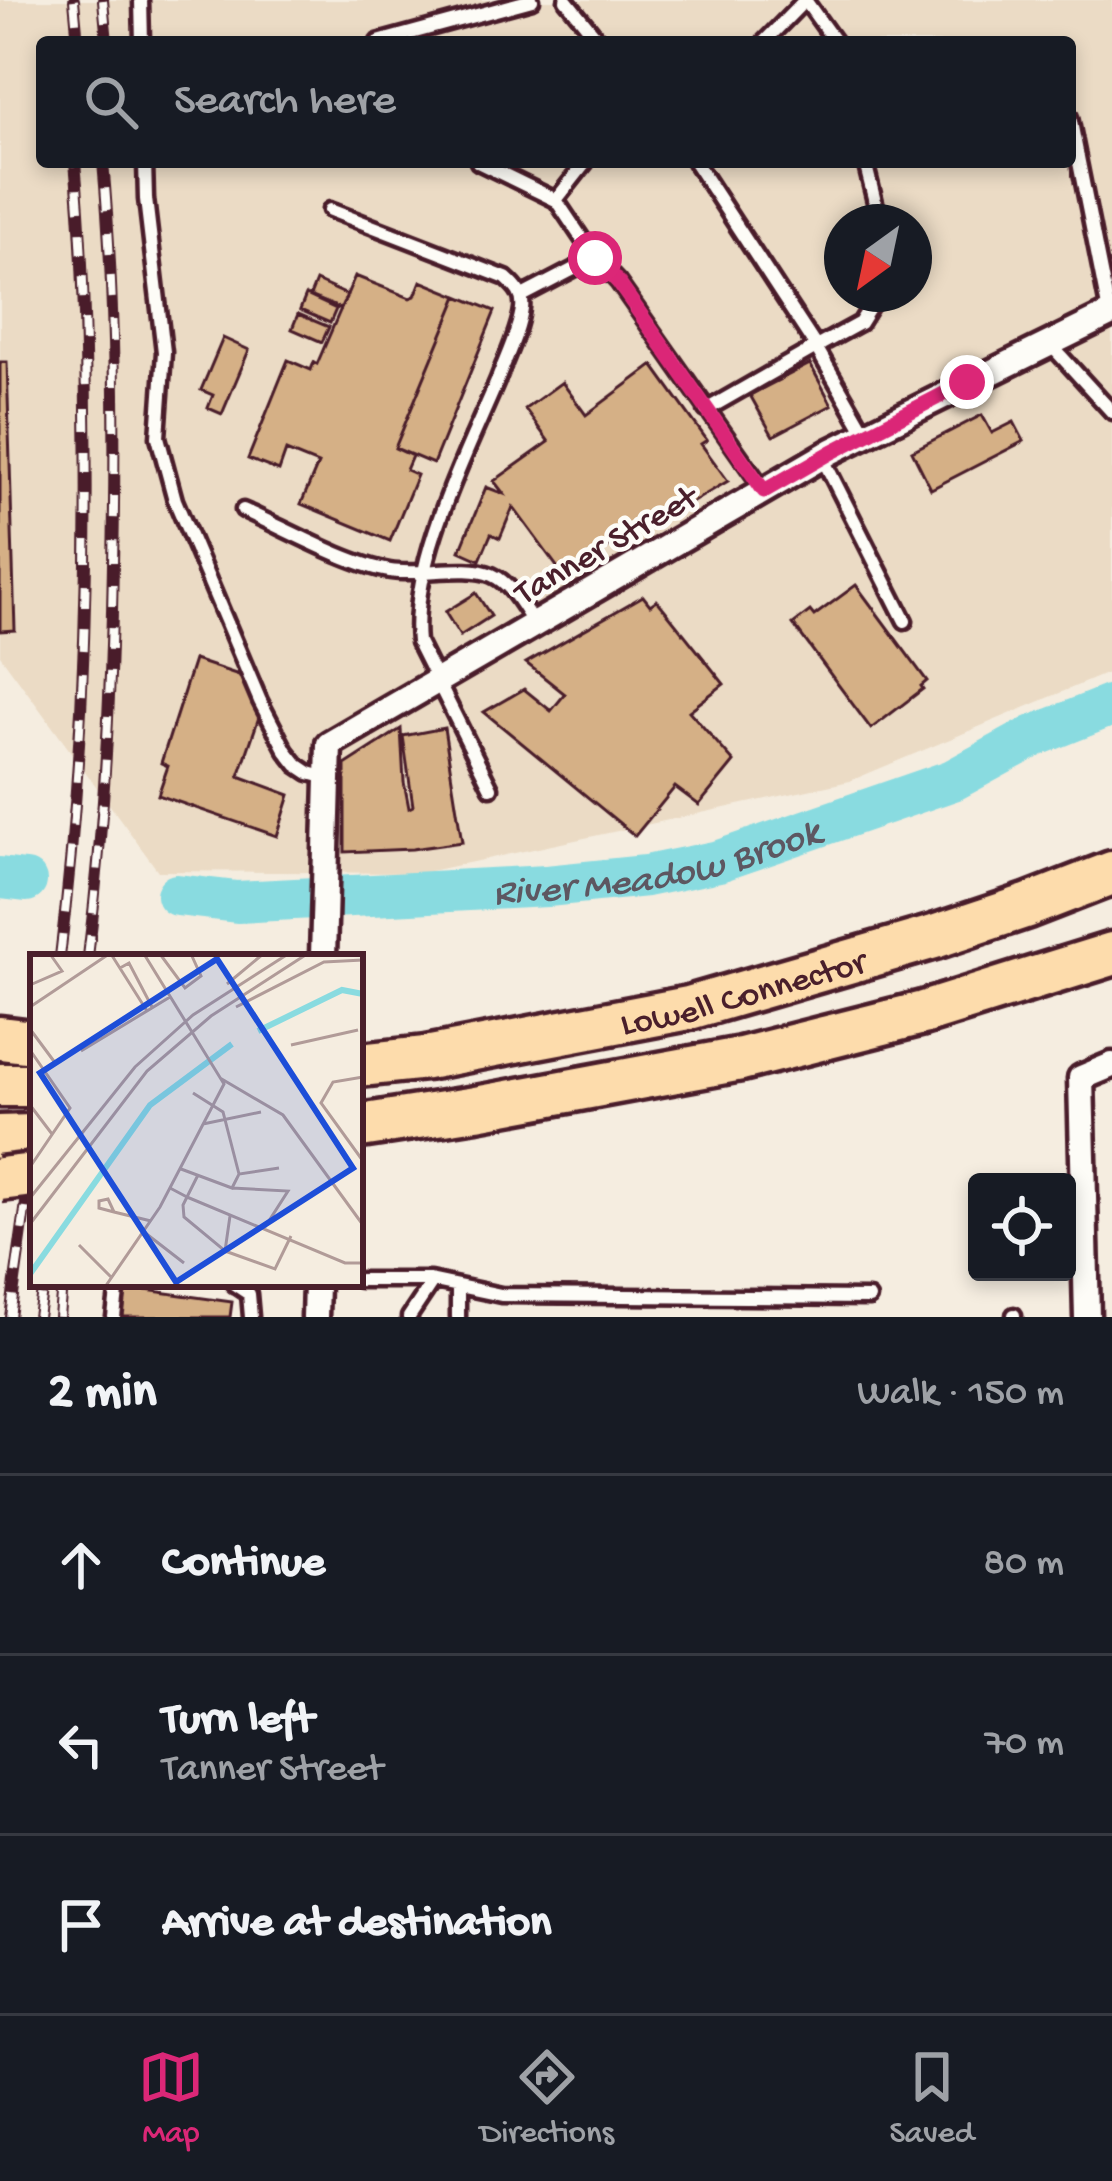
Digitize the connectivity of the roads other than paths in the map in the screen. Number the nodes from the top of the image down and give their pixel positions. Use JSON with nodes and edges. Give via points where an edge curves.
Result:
{"nodes":[{"id":1,"x":141,"y":0,"type":"edge"},
{"id":2,"x":532,"y":0,"type":"edge"},
{"id":3,"x":566,"y":0,"type":"edge"},
{"id":4,"x":805,"y":0,"type":"edge"},
{"id":5,"x":142,"y":36,"type":"edge"},
{"id":6,"x":400,"y":36,"type":"edge"},
{"id":7,"x":595,"y":36,"type":"edge"},
{"id":8,"x":770,"y":36,"type":"edge"},
{"id":9,"x":831,"y":36,"type":"edge"},
{"id":10,"x":1076,"y":147,"type":"edge"},
{"id":11,"x":145,"y":168,"type":"edge"},
{"id":12,"x":490,"y":168,"type":"edge"},
{"id":13,"x":581,"y":168,"type":"edge"},
{"id":14,"x":699,"y":168,"type":"edge"},
{"id":15,"x":866,"y":168,"type":"edge"},
{"id":16,"x":556,"y":200,"type":"junction"},
{"id":17,"x":876,"y":204,"type":"edge"},
{"id":18,"x":330,"y":210,"type":"dead end"},
{"id":19,"x":595,"y":258,"type":"junction"},
{"id":20,"x":522,"y":296,"type":"junction"},
{"id":21,"x":867,"y":312,"type":"edge"},
{"id":22,"x":1110,"y":314,"type":"edge"},
{"id":23,"x":1049,"y":344,"type":"junction"},
{"id":24,"x":816,"y":347,"type":"junction"},
{"id":25,"x":706,"y":410,"type":"junction"},
{"id":26,"x":1112,"y":412,"type":"edge"},
{"id":27,"x":866,"y":434,"type":"junction"},
{"id":28,"x":822,"y":457,"type":"junction"},
{"id":29,"x":764,"y":491,"type":"junction"},
{"id":30,"x":244,"y":510,"type":"dead end"},
{"id":31,"x":424,"y":574,"type":"junction"},
{"id":32,"x":905,"y":621,"type":"dead end"},
{"id":33,"x":535,"y":624,"type":"junction"},
{"id":34,"x":436,"y":681,"type":"junction"},
{"id":35,"x":328,"y":779,"type":"junction"},
{"id":36,"x":491,"y":788,"type":"dead end"},
{"id":37,"x":1112,"y":873,"type":"edge"},
{"id":38,"x":323,"y":944,"type":"edge"},
{"id":39,"x":1112,"y":954,"type":"edge"},
{"id":40,"x":363,"y":1065,"type":"edge"},
{"id":41,"x":1112,"y":1065,"type":"edge"},
{"id":42,"x":365,"y":1125,"type":"edge"},
{"id":43,"x":30,"y":1136,"type":"edge"},
{"id":44,"x":0,"y":1137,"type":"edge"},
{"id":45,"x":30,"y":1175,"type":"edge"},
{"id":46,"x":0,"y":1179,"type":"edge"},
{"id":47,"x":363,"y":1280,"type":"edge"},
{"id":48,"x":434,"y":1281,"type":"junction"},
{"id":49,"x":458,"y":1286,"type":"junction"},
{"id":50,"x":118,"y":1287,"type":"edge"},
{"id":51,"x":238,"y":1287,"type":"edge"},
{"id":52,"x":316,"y":1287,"type":"edge"},
{"id":53,"x":869,"y":1298,"type":"dead end"},
{"id":54,"x":114,"y":1317,"type":"edge"},
{"id":55,"x":251,"y":1317,"type":"edge"},
{"id":56,"x":315,"y":1317,"type":"edge"},
{"id":57,"x":409,"y":1317,"type":"edge"},
{"id":58,"x":458,"y":1317,"type":"edge"},
{"id":59,"x":1087,"y":1317,"type":"edge"}],
"edges":[{"from":1,"to":5,"type":"lane"},
{"from":2,"to":6,"type":"lane"},
{"from":3,"to":7,"type":"lane"},
{"from":4,"to":8,"type":"lane"},
{"from":4,"to":9,"type":"lane"},
{"from":10,"to":22,"type":"lane"},
{"from":11,"to":35,"type":"lane","via":[[164,352],[158,436],[175,500],[286,751]]},
{"from":12,"to":16,"type":"lane"},
{"from":13,"to":16,"type":"lane"},
{"from":14,"to":24,"type":"lane"},
{"from":15,"to":17,"type":"lane"},
{"from":16,"to":19,"type":"lane"},
{"from":18,"to":20,"type":"lane","via":[[506,278]]},
{"from":19,"to":20,"type":"lane"},
{"from":19,"to":25,"type":"lane"},
{"from":20,"to":31,"type":"lane"},
{"from":21,"to":24,"type":"lane"},
{"from":22,"to":23,"type":"street","name":"Tanner Street"},
{"from":23,"to":26,"type":"lane"},
{"from":23,"to":27,"type":"street","name":"Tanner Street"},
{"from":24,"to":25,"type":"lane"},
{"from":24,"to":27,"type":"lane"},
{"from":25,"to":29,"type":"lane"},
{"from":27,"to":28,"type":"street","name":"Tanner Street"},
{"from":28,"to":29,"type":"street","name":"Tanner Street"},
{"from":28,"to":32,"type":"lane"},
{"from":29,"to":33,"type":"street","name":"Tanner Street"},
{"from":30,"to":31,"type":"lane","via":[[358,562]]},
{"from":31,"to":33,"type":"lane","via":[[490,574]]},
{"from":31,"to":34,"type":"lane","via":[[418,641]]},
{"from":33,"to":34,"type":"street","name":"Tanner Street"},
{"from":34,"to":35,"type":"street","name":"Tanner Street","via":[[329,744]]},
{"from":34,"to":36,"type":"lane"},
{"from":35,"to":38,"type":"street"},
{"from":37,"to":40,"type":"highway","name":"Lowell Connector","via":[[934,937],[688,1009]]},
{"from":39,"to":42,"type":"highway","name":"Lowell Connector","via":[[741,1059]]},
{"from":41,"to":59,"type":"street","via":[[1081,1078]]},
{"from":43,"to":44,"type":"highway"},
{"from":45,"to":46,"type":"highway","bridge":true},
{"from":47,"to":48,"type":"lane"},
{"from":48,"to":49,"type":"lane"},
{"from":48,"to":57,"type":"lane"},
{"from":49,"to":53,"type":"lane","via":[[501,1295]]},
{"from":49,"to":58,"type":"lane"},
{"from":50,"to":54,"type":"lane"},
{"from":51,"to":55,"type":"lane","via":[[249,1294]]},
{"from":52,"to":56,"type":"street"}]}
